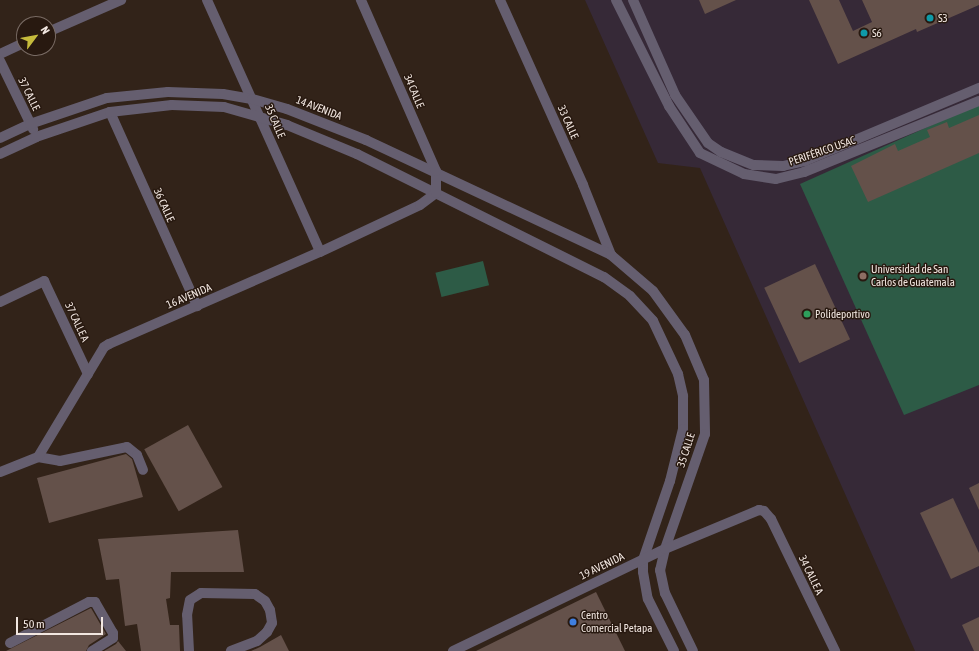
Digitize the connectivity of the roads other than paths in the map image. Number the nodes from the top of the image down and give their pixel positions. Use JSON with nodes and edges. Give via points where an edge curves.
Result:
{"nodes":[{"id":1,"x":121,"y":0,"type":"edge"},
{"id":2,"x":207,"y":0,"type":"edge"},
{"id":3,"x":361,"y":0,"type":"edge"},
{"id":4,"x":500,"y":0,"type":"edge"},
{"id":5,"x":616,"y":0,"type":"edge"},
{"id":6,"x":633,"y":0,"type":"edge"},
{"id":7,"x":56,"y":28,"type":"edge"},
{"id":8,"x":16,"y":47,"type":"edge"},
{"id":9,"x":0,"y":54,"type":"edge"},
{"id":10,"x":0,"y":61,"type":"edge"},
{"id":11,"x":979,"y":88,"type":"edge"},
{"id":12,"x":252,"y":99,"type":"junction"},
{"id":13,"x":979,"y":101,"type":"edge"},
{"id":14,"x":110,"y":112,"type":"junction"},
{"id":15,"x":260,"y":116,"type":"junction"},
{"id":16,"x":30,"y":124,"type":"junction"},
{"id":17,"x":36,"y":137,"type":"junction"},
{"id":18,"x":0,"y":138,"type":"edge"},
{"id":19,"x":0,"y":154,"type":"edge"},
{"id":20,"x":436,"y":171,"type":"junction"},
{"id":21,"x":436,"y":194,"type":"junction"},
{"id":22,"x":320,"y":252,"type":"junction"},
{"id":23,"x":611,"y":255,"type":"junction"},
{"id":24,"x":0,"y":302,"type":"edge"},
{"id":25,"x":197,"y":306,"type":"junction"},
{"id":26,"x":88,"y":374,"type":"junction"},
{"id":27,"x":38,"y":457,"type":"junction"},
{"id":28,"x":143,"y":470,"type":"dead end"},
{"id":29,"x":0,"y":472,"type":"edge"},
{"id":30,"x":764,"y":511,"type":"joint"},
{"id":31,"x":665,"y":549,"type":"junction"},
{"id":32,"x":643,"y":560,"type":"junction"},
{"id":33,"x":10,"y":643,"type":"dead end"},
{"id":34,"x":92,"y":651,"type":"edge"},
{"id":35,"x":189,"y":651,"type":"edge"},
{"id":36,"x":231,"y":651,"type":"edge"},
{"id":37,"x":453,"y":651,"type":"edge"},
{"id":38,"x":674,"y":651,"type":"edge"},
{"id":39,"x":693,"y":651,"type":"edge"},
{"id":40,"x":835,"y":651,"type":"edge"}],
"edges":[{"from":1,"to":7,"type":"street"},
{"from":2,"to":12,"type":"street","name":"35 CALLE"},
{"from":3,"to":20,"type":"street","name":"34 CALLE"},
{"from":4,"to":23,"type":"street","name":"33 CALLE","via":[[580,178]]},
{"from":5,"to":13,"type":"street","name":"PERIFÉRICO USAC","via":[[669,106],[700,153],[744,174],[776,179],[804,172]]},
{"from":6,"to":11,"type":"street","name":"PERIFÉRICO USAC","via":[[674,96],[704,137],[721,152],[754,164],[783,166],[804,161]]},
{"from":8,"to":9,"type":"street"},
{"from":10,"to":16,"type":"street","name":"37 CALLE"},
{"from":12,"to":15,"type":"street","name":"35 CALLE"},
{"from":12,"to":16,"type":"street","name":"14 AVENIDA","via":[[223,94],[168,92],[107,98]]},
{"from":12,"to":20,"type":"street","name":"14 AVENIDA","via":[[287,109]]},
{"from":14,"to":15,"type":"street","via":[[172,105],[224,107]]},
{"from":14,"to":17,"type":"street"},
{"from":14,"to":25,"type":"street","name":"36 CALLE"},
{"from":15,"to":21,"type":"street","via":[[357,154]]},
{"from":15,"to":22,"type":"street","name":"35 CALLE"},
{"from":16,"to":17,"type":"street","name":"37 CALLE"},
{"from":16,"to":18,"type":"street","name":"14 AVENIDA"},
{"from":17,"to":19,"type":"street"},
{"from":20,"to":21,"type":"street","name":"34 CALLE"},
{"from":20,"to":23,"type":"street","name":"14 AVENIDA"},
{"from":21,"to":22,"type":"street","name":"16 AVENIDA","via":[[420,205]]},
{"from":21,"to":32,"type":"street","name":"35 CALLE","via":[[604,276],[630,296],[653,321],[678,374],[683,396],[683,429],[670,481]]},
{"from":22,"to":25,"type":"street","name":"16 AVENIDA"},
{"from":23,"to":31,"type":"street","name":"35 CALLE","via":[[653,291],[685,335],[704,380],[705,434]]},
{"from":24,"to":26,"type":"street","name":"37 CALLE A","via":[[44,281]]},
{"from":25,"to":26,"type":"street","name":"16 AVENIDA","via":[[109,344]]},
{"from":26,"to":27,"type":"street","name":"16 AVENIDA"},
{"from":27,"to":28,"type":"street","via":[[60,461],[127,447],[137,455]]},
{"from":27,"to":29,"type":"street"},
{"from":30,"to":31,"type":"street","name":"19 AVENIDA","via":[[753,511]]},
{"from":30,"to":40,"type":"street","name":"34 CALLE A"},
{"from":31,"to":32,"type":"street","name":"19 AVENIDA"},
{"from":31,"to":39,"type":"street","name":"35 CALLE","via":[[660,570],[665,593]]},
{"from":32,"to":37,"type":"street","name":"19 AVENIDA"},
{"from":32,"to":38,"type":"street","name":"35 CALLE","via":[[648,599]]},
{"from":33,"to":34,"type":"street","via":[[89,602],[95,602],[113,633],[113,638]]},
{"from":35,"to":36,"type":"street","via":[[187,615],[190,600],[201,593],[255,594],[265,601],[270,610],[272,623],[257,641]]}]}
